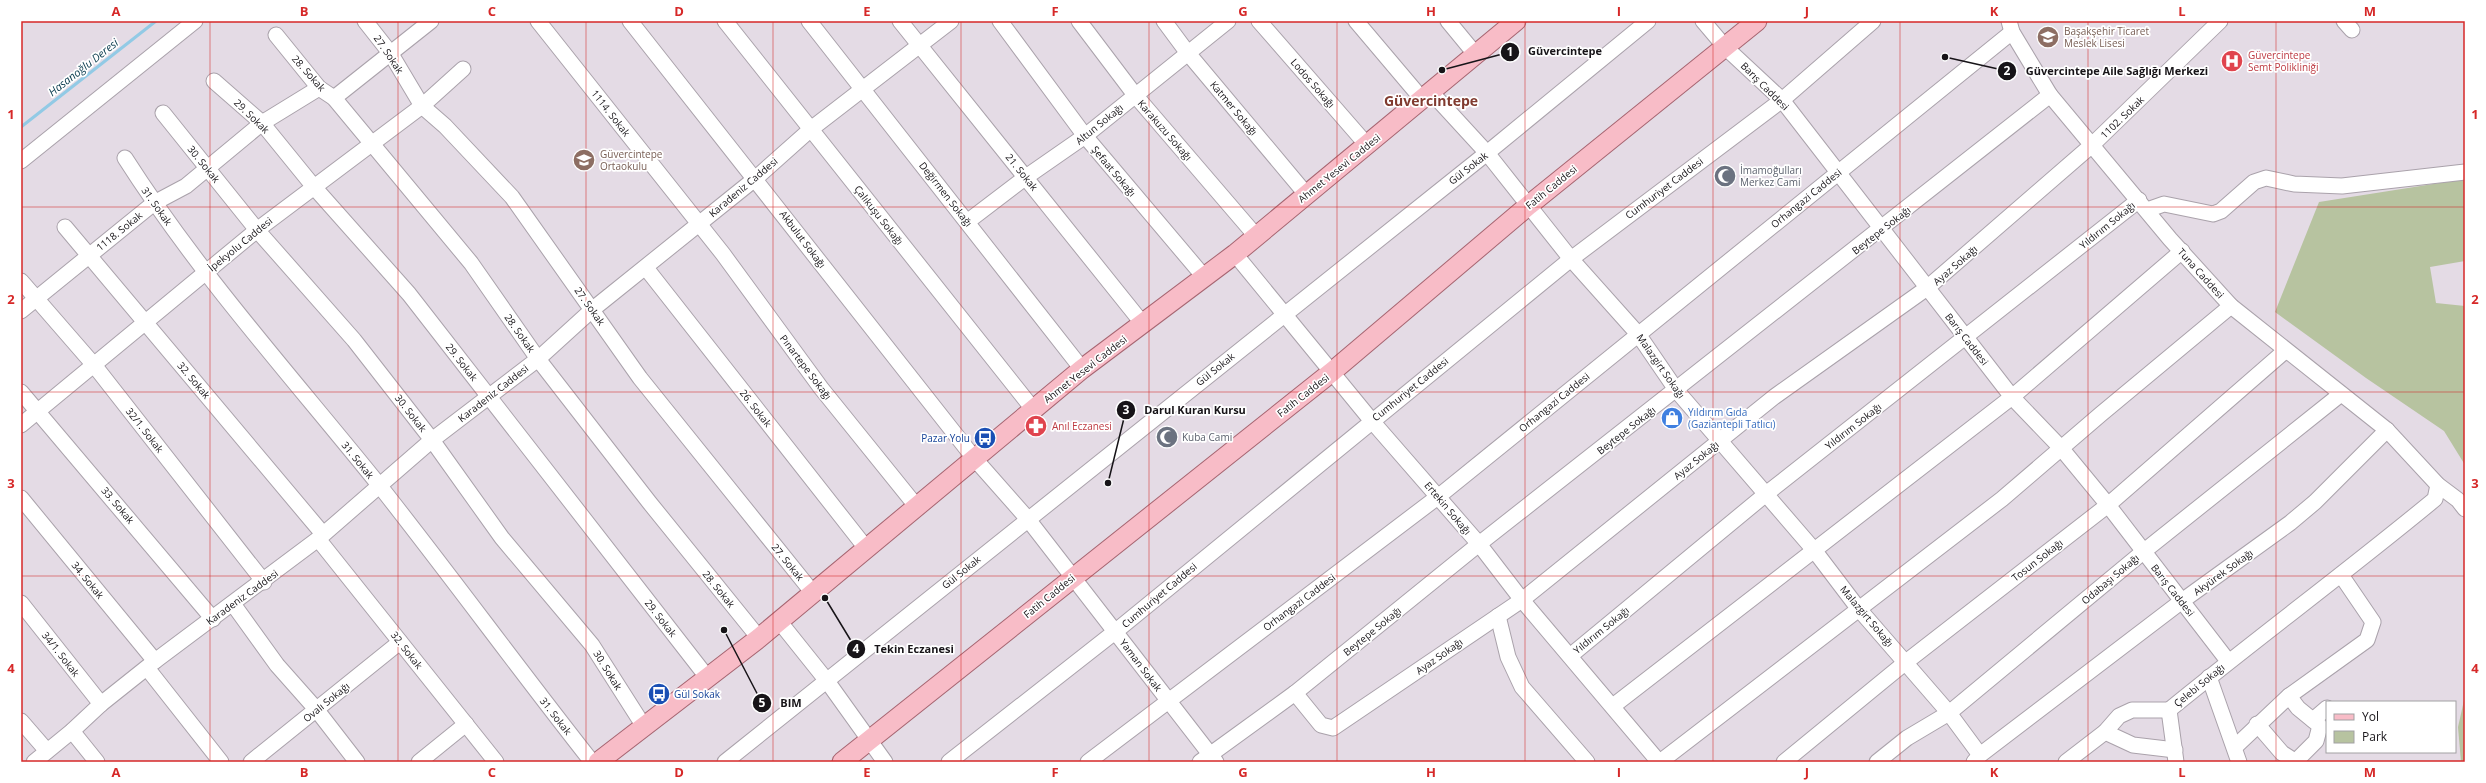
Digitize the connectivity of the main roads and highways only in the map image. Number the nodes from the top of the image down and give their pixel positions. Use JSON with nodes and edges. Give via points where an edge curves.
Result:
{"nodes":[{"id":1,"x":1516,"y":21,"type":"edge"},
{"id":2,"x":1758,"y":21,"type":"edge"},
{"id":3,"x":598,"y":762,"type":"edge"},
{"id":4,"x":842,"y":762,"type":"edge"}],
"edges":[{"from":1,"to":3,"type":"main road","name":"Ahmet Yesevi Caddesi","via":[[1235,254],[1082,369],[780,621]]},
{"from":2,"to":4,"type":"main road","name":"Fatih Caddesi","via":[[1529,205],[1333,371]]}]}
